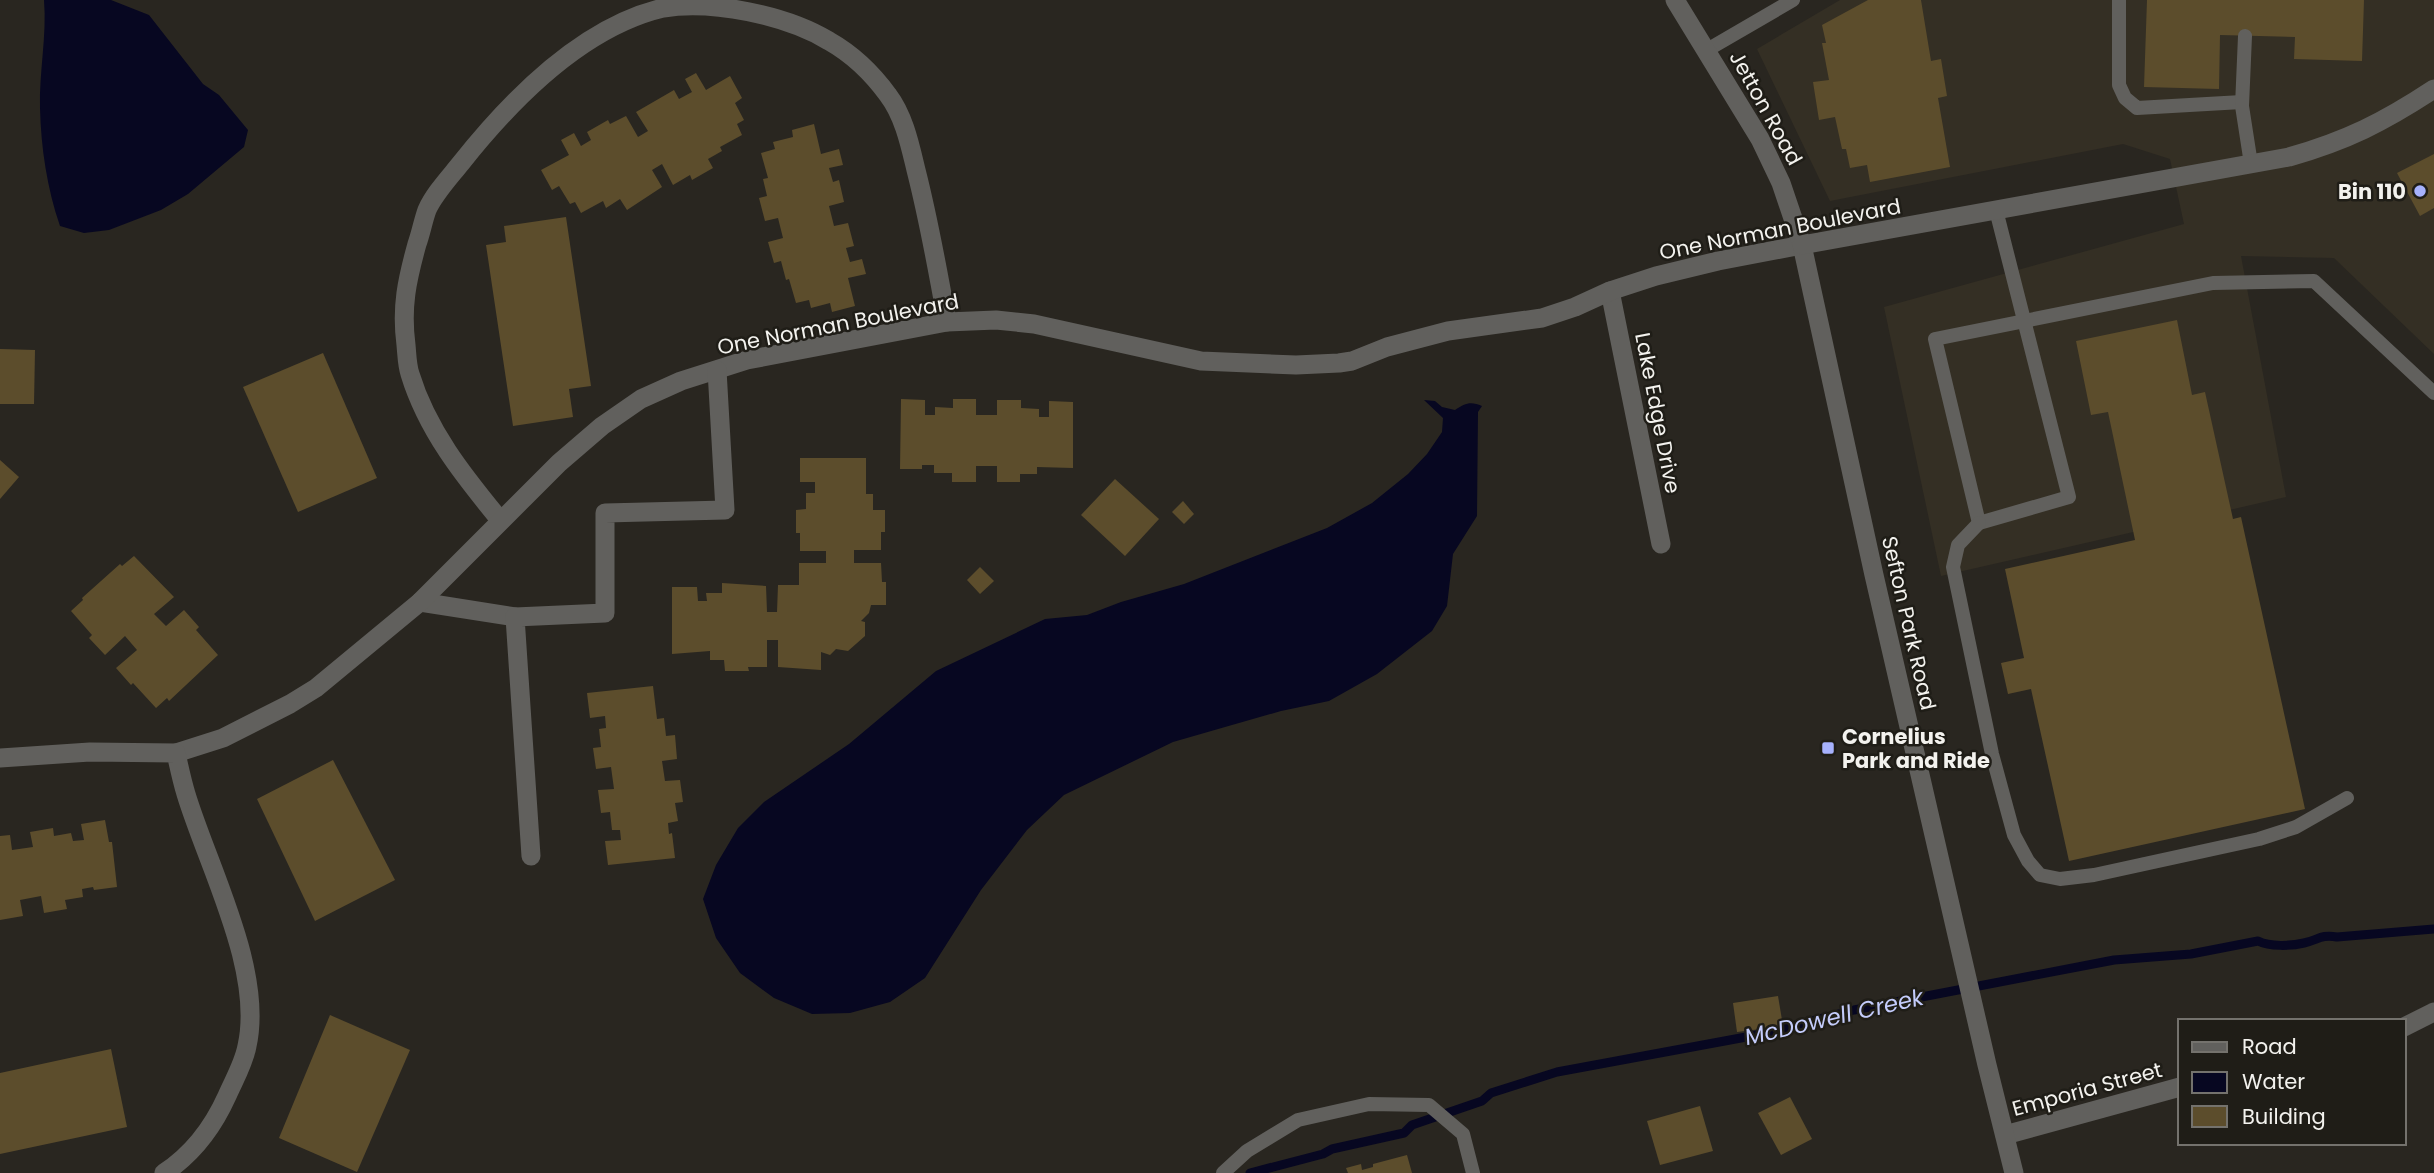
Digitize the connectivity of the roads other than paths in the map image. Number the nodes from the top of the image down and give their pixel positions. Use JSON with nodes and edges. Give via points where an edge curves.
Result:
{"nodes":[{"id":1,"x":1675,"y":0,"type":"edge"},
{"id":2,"x":1793,"y":0,"type":"edge"},
{"id":3,"x":2119,"y":0,"type":"edge"},
{"id":4,"x":678,"y":3,"type":"edge"},
{"id":5,"x":2245,"y":36,"type":"dead end"},
{"id":6,"x":1707,"y":50,"type":"junction"},
{"id":7,"x":2434,"y":89,"type":"edge"},
{"id":8,"x":2242,"y":102,"type":"junction"},
{"id":9,"x":2251,"y":164,"type":"junction"},
{"id":10,"x":1996,"y":210,"type":"junction"},
{"id":11,"x":1802,"y":245,"type":"junction"},
{"id":12,"x":1611,"y":290,"type":"junction"},
{"id":13,"x":947,"y":322,"type":"junction"},
{"id":14,"x":2023,"y":322,"type":"junction"},
{"id":15,"x":717,"y":370,"type":"junction"},
{"id":16,"x":2434,"y":393,"type":"edge"},
{"id":17,"x":500,"y":520,"type":"junction"},
{"id":18,"x":1979,"y":523,"type":"junction"},
{"id":19,"x":1661,"y":544,"type":"dead end"},
{"id":20,"x":420,"y":602,"type":"junction"},
{"id":21,"x":515,"y":617,"type":"junction"},
{"id":22,"x":176,"y":753,"type":"junction"},
{"id":23,"x":0,"y":758,"type":"edge"},
{"id":24,"x":2347,"y":799,"type":"dead end"},
{"id":25,"x":531,"y":856,"type":"dead end"},
{"id":26,"x":2434,"y":1012,"type":"edge"},
{"id":27,"x":2406,"y":1026,"type":"edge"},
{"id":28,"x":2178,"y":1088,"type":"edge"},
{"id":29,"x":2005,"y":1135,"type":"junction"},
{"id":30,"x":164,"y":1173,"type":"edge"},
{"id":31,"x":1223,"y":1173,"type":"edge"},
{"id":32,"x":1473,"y":1173,"type":"edge"},
{"id":33,"x":2014,"y":1173,"type":"edge"}],
"edges":[{"from":1,"to":6,"type":"street","name":"Jetton Road"},
{"from":2,"to":6,"type":"lane"},
{"from":3,"to":8,"type":"lane","via":[[2119,85],[2137,108]]},
{"from":4,"to":13,"type":"street","via":[[738,9],[792,23],[829,41],[873,76],[890,97],[907,134],[932,233]]},
{"from":4,"to":17,"type":"street","via":[[624,21],[552,68],[483,135],[427,209],[405,285],[403,321],[410,373],[434,432]]},
{"from":5,"to":8,"type":"lane"},
{"from":6,"to":11,"type":"street","name":"Jetton Road","via":[[1782,183]]},
{"from":7,"to":9,"type":"street","name":"One Norman Boulevard","via":[[2398,113],[2333,145]]},
{"from":8,"to":9,"type":"lane"},
{"from":9,"to":10,"type":"street","name":"One Norman Boulevard"},
{"from":10,"to":11,"type":"street","name":"One Norman Boulevard"},
{"from":10,"to":14,"type":"lane"},
{"from":11,"to":12,"type":"street","name":"One Norman Boulevard","via":[[1718,261]]},
{"from":11,"to":29,"type":"street","name":"Sefton Park Road"},
{"from":12,"to":13,"type":"street","name":"One Norman Boulevard","via":[[1542,318],[1448,331],[1339,363],[1201,361],[1034,324]]},
{"from":12,"to":19,"type":"street","name":"Lake Edge Drive"},
{"from":13,"to":15,"type":"street","name":"One Norman Boulevard","via":[[747,360]]},
{"from":14,"to":16,"type":"lane","via":[[2213,283],[2314,281]]},
{"from":14,"to":18,"type":"lane","via":[[2069,497]]},
{"from":14,"to":18,"type":"lane","via":[[1935,339]]},
{"from":15,"to":17,"type":"street","name":"One Norman Boulevard","via":[[641,399],[601,426]]},
{"from":15,"to":21,"type":"street","via":[[725,510],[604,513],[605,613]]},
{"from":17,"to":20,"type":"street","name":"One Norman Boulevard"},
{"from":18,"to":24,"type":"lane","via":[[1958,545],[1953,567],[2014,835],[2040,874],[2060,879],[2094,875],[2259,839],[2296,827]]},
{"from":20,"to":21,"type":"street"},
{"from":20,"to":22,"type":"street","name":"One Norman Boulevard","via":[[316,688],[223,738]]},
{"from":21,"to":25,"type":"street"},
{"from":22,"to":23,"type":"street","name":"One Norman Boulevard"},
{"from":22,"to":30,"type":"street","via":[[186,795],[230,914],[250,1010],[247,1046],[220,1112],[200,1141]]},
{"from":26,"to":27,"type":"street"},
{"from":28,"to":29,"type":"street","name":"Emporia Street"},
{"from":29,"to":33,"type":"street","name":"Sefton Park Road"},
{"from":31,"to":32,"type":"lane","via":[[1247,1151],[1298,1120],[1369,1104],[1429,1105],[1463,1134]]}]}
